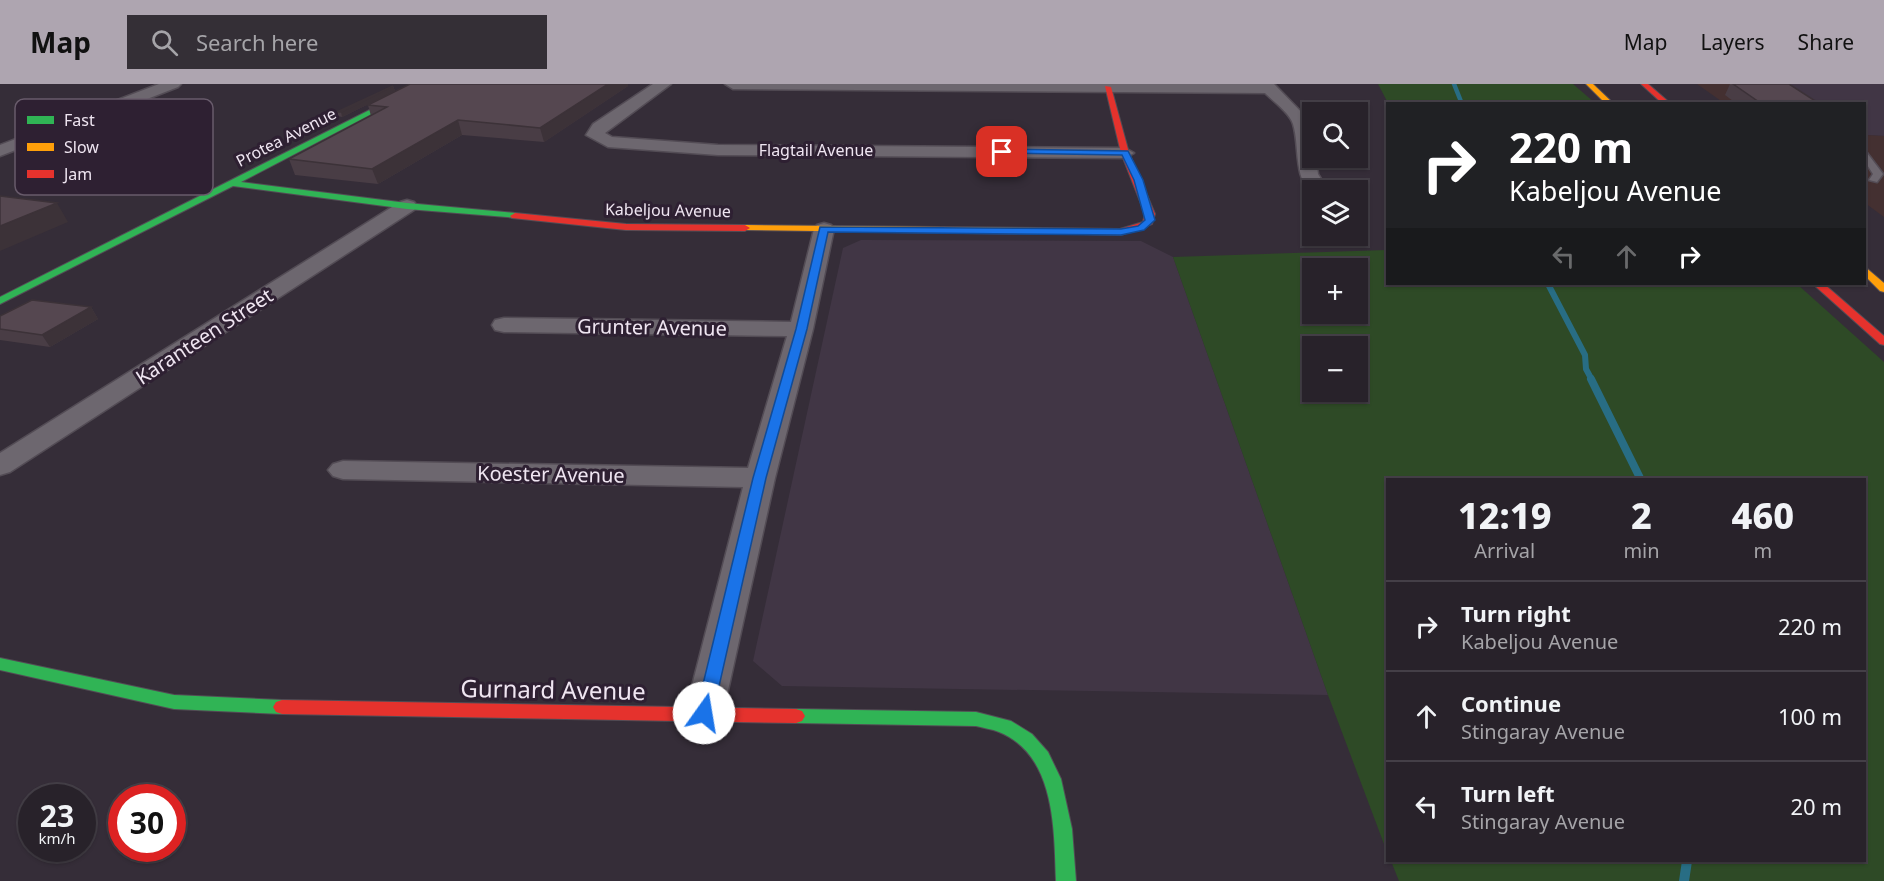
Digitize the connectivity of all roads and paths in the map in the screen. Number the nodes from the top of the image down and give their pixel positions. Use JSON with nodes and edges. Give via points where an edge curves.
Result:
{"nodes":[{"id":1,"x":173,"y":84,"type":"edge"},
{"id":2,"x":417,"y":84,"type":"edge"},
{"id":3,"x":426,"y":84,"type":"edge"},
{"id":4,"x":663,"y":84,"type":"edge"},
{"id":5,"x":733,"y":84,"type":"edge"},
{"id":6,"x":1589,"y":84,"type":"edge"},
{"id":7,"x":1644,"y":84,"type":"edge"},
{"id":8,"x":1268,"y":86,"type":"edge"},
{"id":9,"x":1107,"y":87,"type":"junction"},
{"id":10,"x":134,"y":99,"type":"edge"},
{"id":11,"x":1609,"y":102,"type":"edge"},
{"id":12,"x":1666,"y":102,"type":"edge"},
{"id":13,"x":342,"y":127,"type":"junction"},
{"id":14,"x":15,"y":145,"type":"edge"},
{"id":15,"x":0,"y":151,"type":"edge"},
{"id":16,"x":1125,"y":153,"type":"junction"},
{"id":17,"x":1867,"y":162,"type":"edge"},
{"id":18,"x":1312,"y":180,"type":"edge"},
{"id":19,"x":1874,"y":180,"type":"dead end"},
{"id":20,"x":232,"y":183,"type":"junction"},
{"id":21,"x":213,"y":193,"type":"edge"},
{"id":22,"x":208,"y":195,"type":"edge"},
{"id":23,"x":407,"y":206,"type":"junction"},
{"id":24,"x":824,"y":229,"type":"junction"},
{"id":25,"x":1866,"y":271,"type":"edge"},
{"id":26,"x":1819,"y":285,"type":"edge"},
{"id":27,"x":1884,"y":289,"type":"edge"},
{"id":28,"x":0,"y":301,"type":"edge"},
{"id":29,"x":504,"y":325,"type":"dead end"},
{"id":30,"x":801,"y":329,"type":"junction"},
{"id":31,"x":1884,"y":342,"type":"edge"},
{"id":32,"x":0,"y":466,"type":"edge"},
{"id":33,"x":343,"y":470,"type":"dead end"},
{"id":34,"x":760,"y":478,"type":"junction"},
{"id":35,"x":0,"y":664,"type":"edge"},
{"id":36,"x":704,"y":713,"type":"junction"},
{"id":37,"x":1066,"y":881,"type":"edge"}],
"edges":[{"from":1,"to":10,"type":"street"},
{"from":2,"to":13,"type":"lane","via":[[360,112]]},
{"from":3,"to":13,"type":"street","name":"Protea Avenue"},
{"from":4,"to":16,"type":"street","name":"Flagtail Avenue","via":[[598,128],[595,135],[628,145],[695,150]]},
{"from":5,"to":9,"type":"street"},
{"from":6,"to":11,"type":"street"},
{"from":7,"to":12,"type":"street"},
{"from":8,"to":9,"type":"street"},
{"from":8,"to":18,"type":"street","via":[[1301,120]]},
{"from":9,"to":16,"type":"street"},
{"from":13,"to":20,"type":"street","name":"Protea Avenue"},
{"from":14,"to":15,"type":"street"},
{"from":16,"to":24,"type":"street","name":"Kabeljou Avenue","via":[[1150,220],[1141,228],[1104,232]]},
{"from":17,"to":19,"type":"lane","via":[[1878,174]]},
{"from":20,"to":21,"type":"street","name":"Protea Avenue"},
{"from":20,"to":23,"type":"street","name":"Kabeljou Avenue"},
{"from":22,"to":28,"type":"street","name":"Protea Avenue"},
{"from":23,"to":24,"type":"street","name":"Kabeljou Avenue","via":[[626,227]]},
{"from":23,"to":32,"type":"street","name":"Karanteen Street"},
{"from":24,"to":30,"type":"street"},
{"from":25,"to":27,"type":"street"},
{"from":26,"to":31,"type":"street"},
{"from":29,"to":30,"type":"street","name":"Grunter Avenue"},
{"from":30,"to":34,"type":"street"},
{"from":33,"to":34,"type":"street","name":"Koester Avenue"},
{"from":34,"to":36,"type":"street"},
{"from":35,"to":36,"type":"street","name":"Gurnard Avenue","via":[[174,702],[217,706]]},
{"from":36,"to":37,"type":"street","name":"Gurnard Avenue","via":[[944,718],[992,722],[1016,732],[1034,747],[1060,797]]}]}
